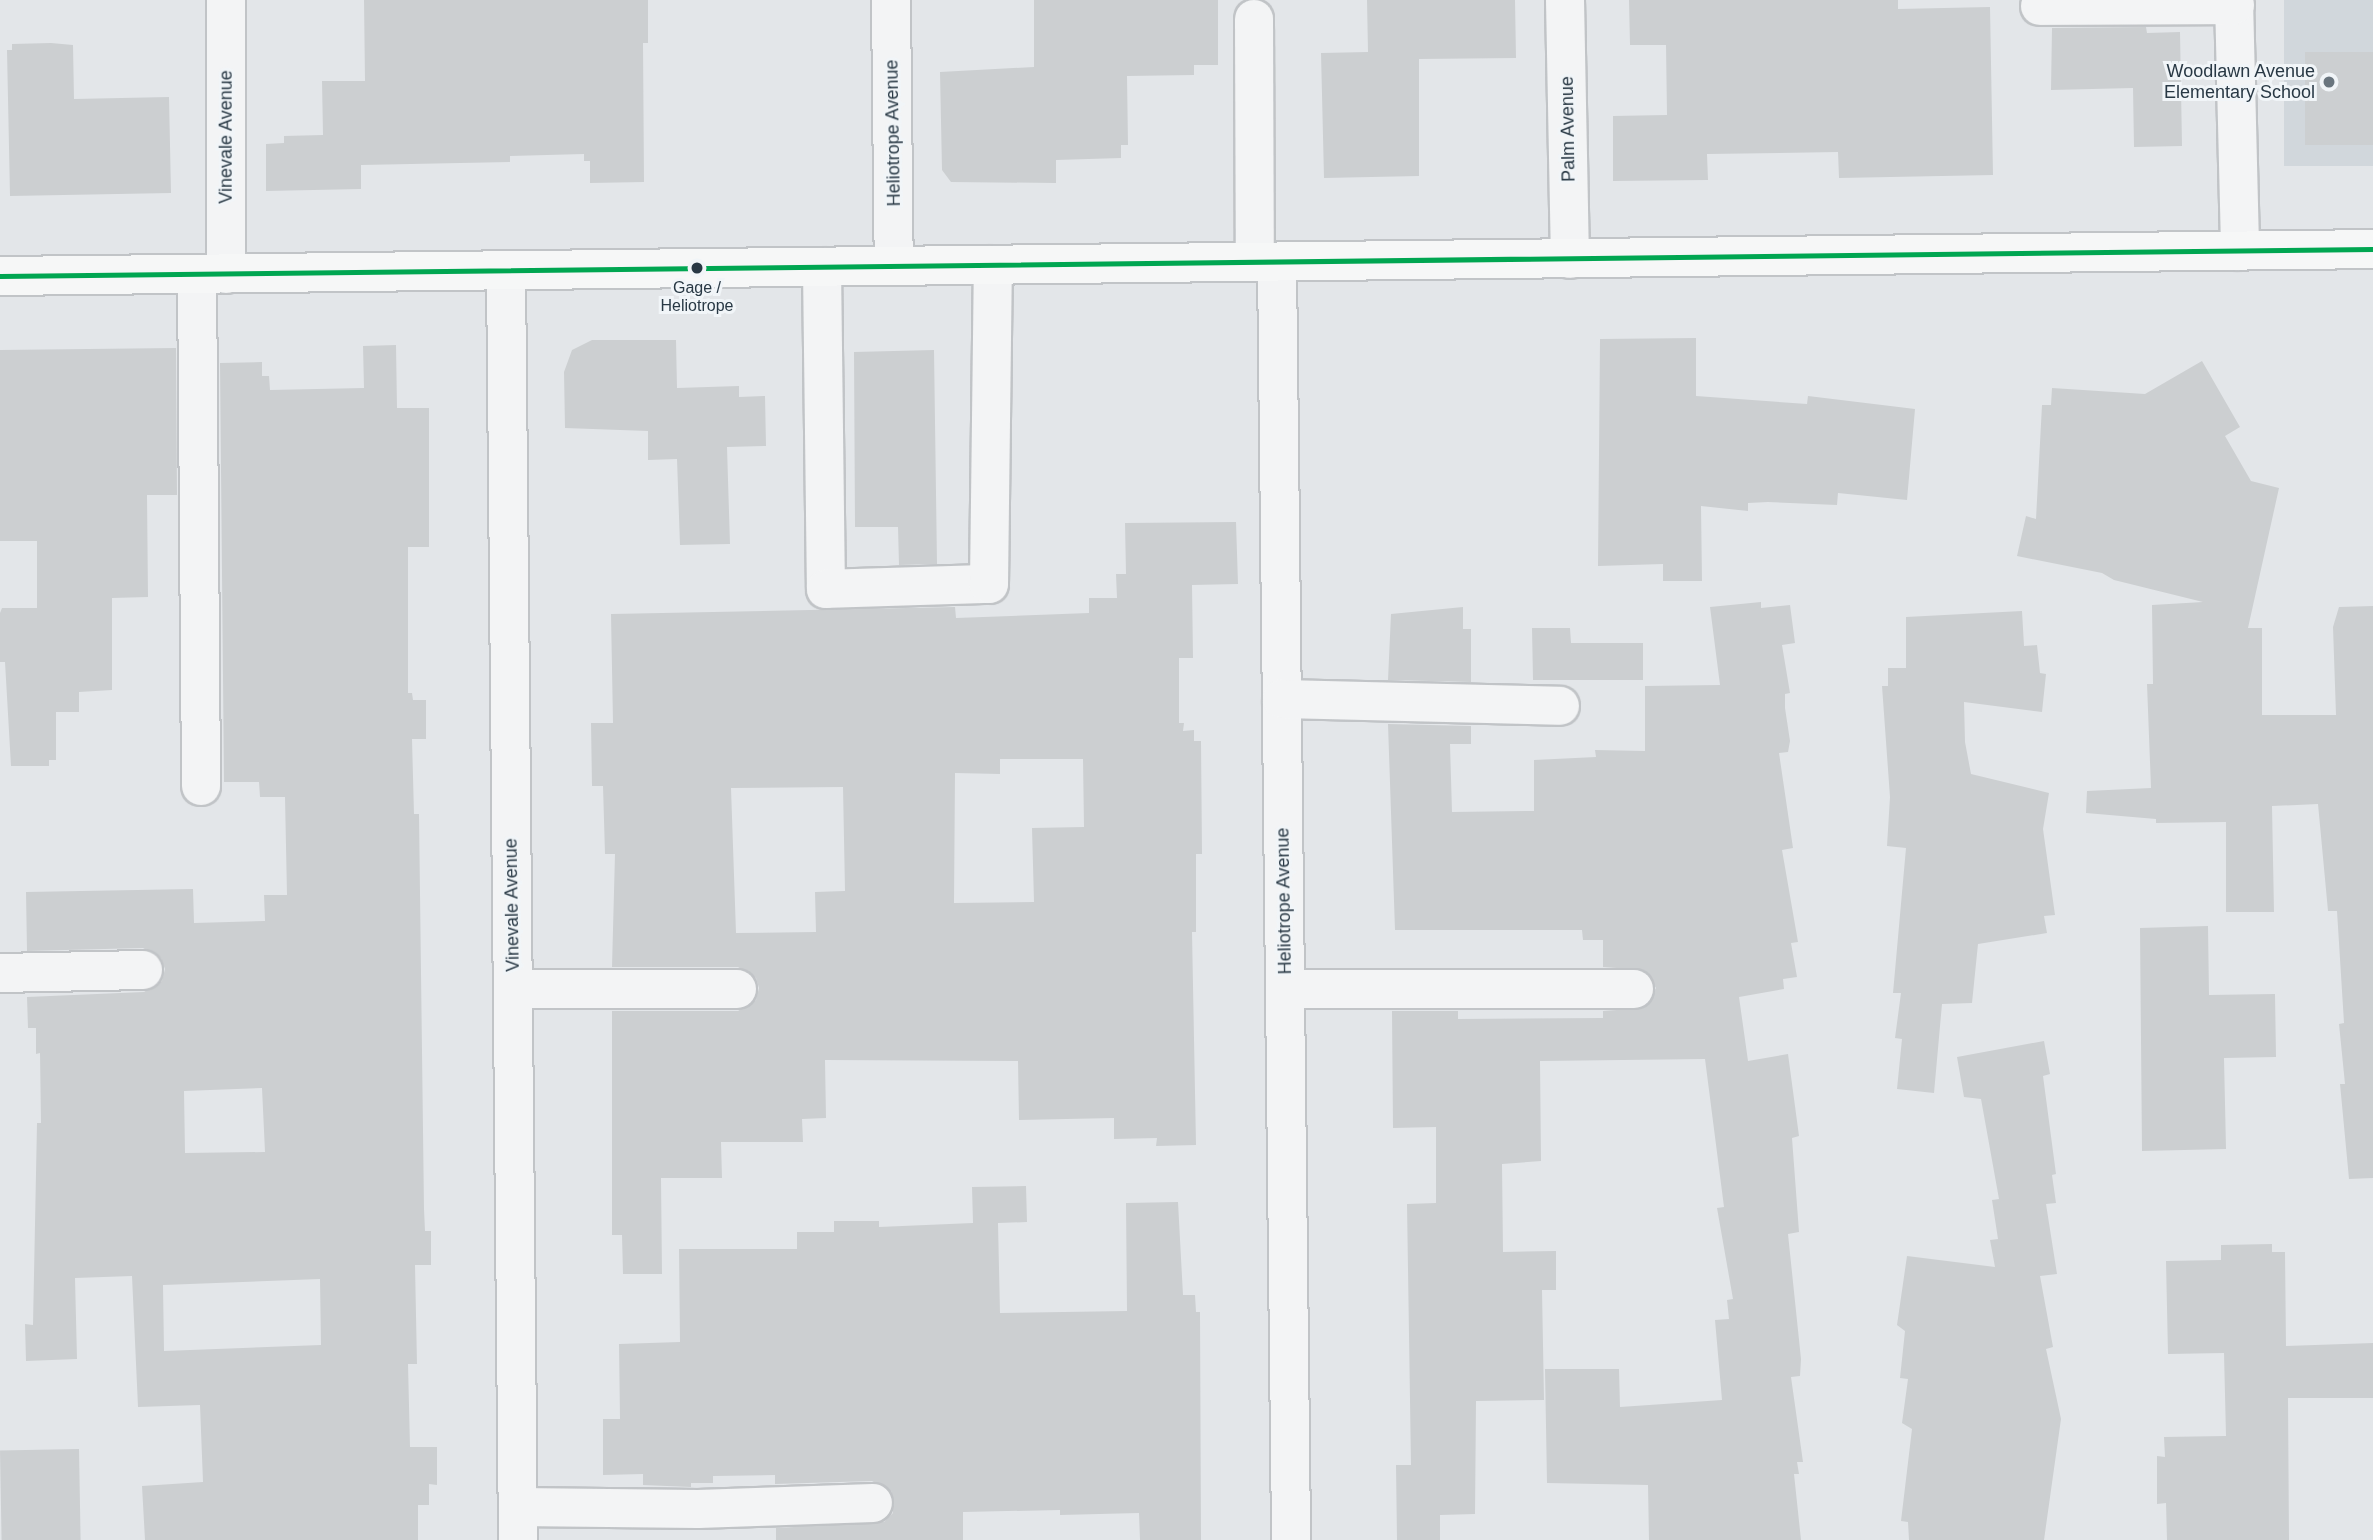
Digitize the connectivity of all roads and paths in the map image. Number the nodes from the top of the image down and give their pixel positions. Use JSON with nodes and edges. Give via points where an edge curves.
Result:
{"nodes":[{"id":1,"x":226,"y":0,"type":"edge"},
{"id":2,"x":891,"y":0,"type":"edge"},
{"id":3,"x":1565,"y":0,"type":"edge"},
{"id":4,"x":2234,"y":2,"type":"edge"},
{"id":5,"x":2040,"y":6,"type":"dead end"},
{"id":6,"x":1254,"y":19,"type":"dead end"},
{"id":7,"x":2373,"y":249,"type":"edge"},
{"id":8,"x":2240,"y":251,"type":"junction"},
{"id":9,"x":1570,"y":259,"type":"junction"},
{"id":10,"x":1266,"y":262,"type":"junction"},
{"id":11,"x":993,"y":265,"type":"junction"},
{"id":12,"x":894,"y":266,"type":"junction"},
{"id":13,"x":822,"y":267,"type":"junction"},
{"id":14,"x":506,"y":270,"type":"junction"},
{"id":15,"x":212,"y":274,"type":"junction"},
{"id":16,"x":0,"y":276,"type":"edge"},
{"id":17,"x":1282,"y":699,"type":"junction"},
{"id":18,"x":1560,"y":706,"type":"dead end"},
{"id":19,"x":201,"y":786,"type":"dead end"},
{"id":20,"x":143,"y":970,"type":"dead end"},
{"id":21,"x":0,"y":973,"type":"edge"},
{"id":22,"x":513,"y":989,"type":"junction"},
{"id":23,"x":737,"y":989,"type":"dead end"},
{"id":24,"x":1285,"y":989,"type":"junction"},
{"id":25,"x":1634,"y":989,"type":"dead end"},
{"id":26,"x":873,"y":1503,"type":"dead end"},
{"id":27,"x":518,"y":1524,"type":"edge"},
{"id":28,"x":1291,"y":1540,"type":"edge"}],
"edges":[{"from":1,"to":15,"type":"street","name":"Vinevale Avenue"},
{"from":2,"to":12,"type":"street","name":"Heliotrope Avenue"},
{"from":3,"to":9,"type":"street","name":"Palm Avenue"},
{"from":4,"to":5,"type":"street"},
{"from":4,"to":8,"type":"street"},
{"from":6,"to":10,"type":"street","name":"Heliotrope Avenue"},
{"from":7,"to":8,"type":"main road"},
{"from":8,"to":9,"type":"main road"},
{"from":9,"to":10,"type":"main road"},
{"from":10,"to":11,"type":"main road"},
{"from":10,"to":17,"type":"street","name":"Heliotrope Avenue"},
{"from":11,"to":12,"type":"main road"},
{"from":11,"to":13,"type":"street","via":[[989,584],[826,589]]},
{"from":12,"to":13,"type":"main road"},
{"from":13,"to":14,"type":"main road"},
{"from":14,"to":15,"type":"main road"},
{"from":14,"to":22,"type":"street","name":"Vinevale Avenue"},
{"from":15,"to":16,"type":"main road"},
{"from":15,"to":19,"type":"street","name":"Vinevale Avenue"},
{"from":17,"to":18,"type":"street"},
{"from":17,"to":24,"type":"street","name":"Heliotrope Avenue"},
{"from":20,"to":21,"type":"street"},
{"from":22,"to":23,"type":"street"},
{"from":22,"to":27,"type":"street","name":"Vinevale Avenue"},
{"from":24,"to":25,"type":"street"},
{"from":24,"to":28,"type":"street","name":"Heliotrope Avenue"},
{"from":26,"to":27,"type":"street","via":[[698,1509]]}]}
